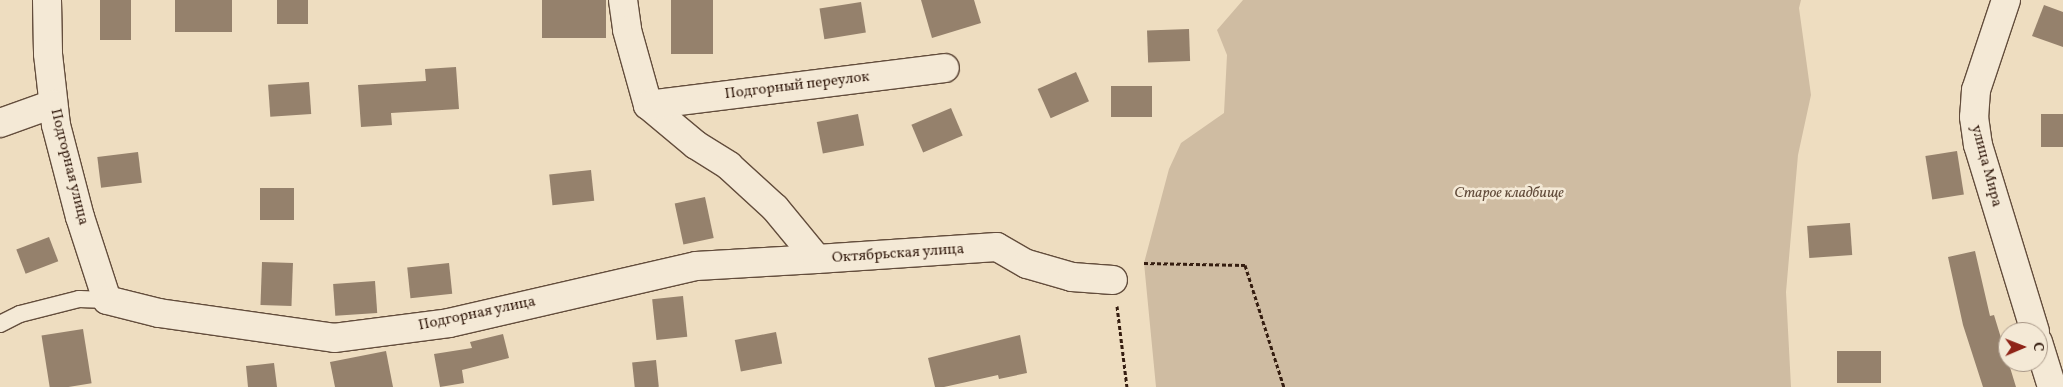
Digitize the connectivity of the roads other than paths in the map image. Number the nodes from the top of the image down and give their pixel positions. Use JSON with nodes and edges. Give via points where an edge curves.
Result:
{"nodes":[{"id":1,"x":47,"y":0,"type":"edge"},
{"id":2,"x":623,"y":0,"type":"edge"},
{"id":3,"x":2006,"y":0,"type":"edge"},
{"id":4,"x":945,"y":68,"type":"dead end"},
{"id":5,"x":54,"y":104,"type":"junction"},
{"id":6,"x":648,"y":105,"type":"junction"},
{"id":7,"x":0,"y":123,"type":"edge"},
{"id":8,"x":817,"y":259,"type":"junction"},
{"id":9,"x":1112,"y":280,"type":"road end"},
{"id":10,"x":107,"y":300,"type":"junction"},
{"id":11,"x":2032,"y":322,"type":"edge"},
{"id":12,"x":0,"y":324,"type":"edge"},
{"id":13,"x":2047,"y":372,"type":"edge"},
{"id":14,"x":2052,"y":387,"type":"edge"}],
"edges":[{"from":1,"to":5,"type":"street","name":"Подгорная улица","via":[[48,54]]},
{"from":2,"to":6,"type":"street","via":[[627,30]]},
{"from":3,"to":11,"type":"street","name":"улица Мира","via":[[1976,90],[1974,117],[1978,145]]},
{"from":4,"to":6,"type":"street","name":"Подгорный переулок"},
{"from":5,"to":7,"type":"street"},
{"from":5,"to":10,"type":"street","name":"Подгорная улица","via":[[56,125],[80,217]]},
{"from":6,"to":8,"type":"street","name":"Октябрьская улица","via":[[696,145],[736,172],[776,208]]},
{"from":8,"to":9,"type":"street","name":"Октябрьская улица","via":[[996,247],[1027,264],[1072,278]]},
{"from":8,"to":10,"type":"street","name":"Подгорная улица","via":[[696,266],[449,323],[334,338],[159,313]]},
{"from":10,"to":12,"type":"lane","name":"Подгорная улица","via":[[79,299],[20,314]]},
{"from":13,"to":14,"type":"street"}]}
